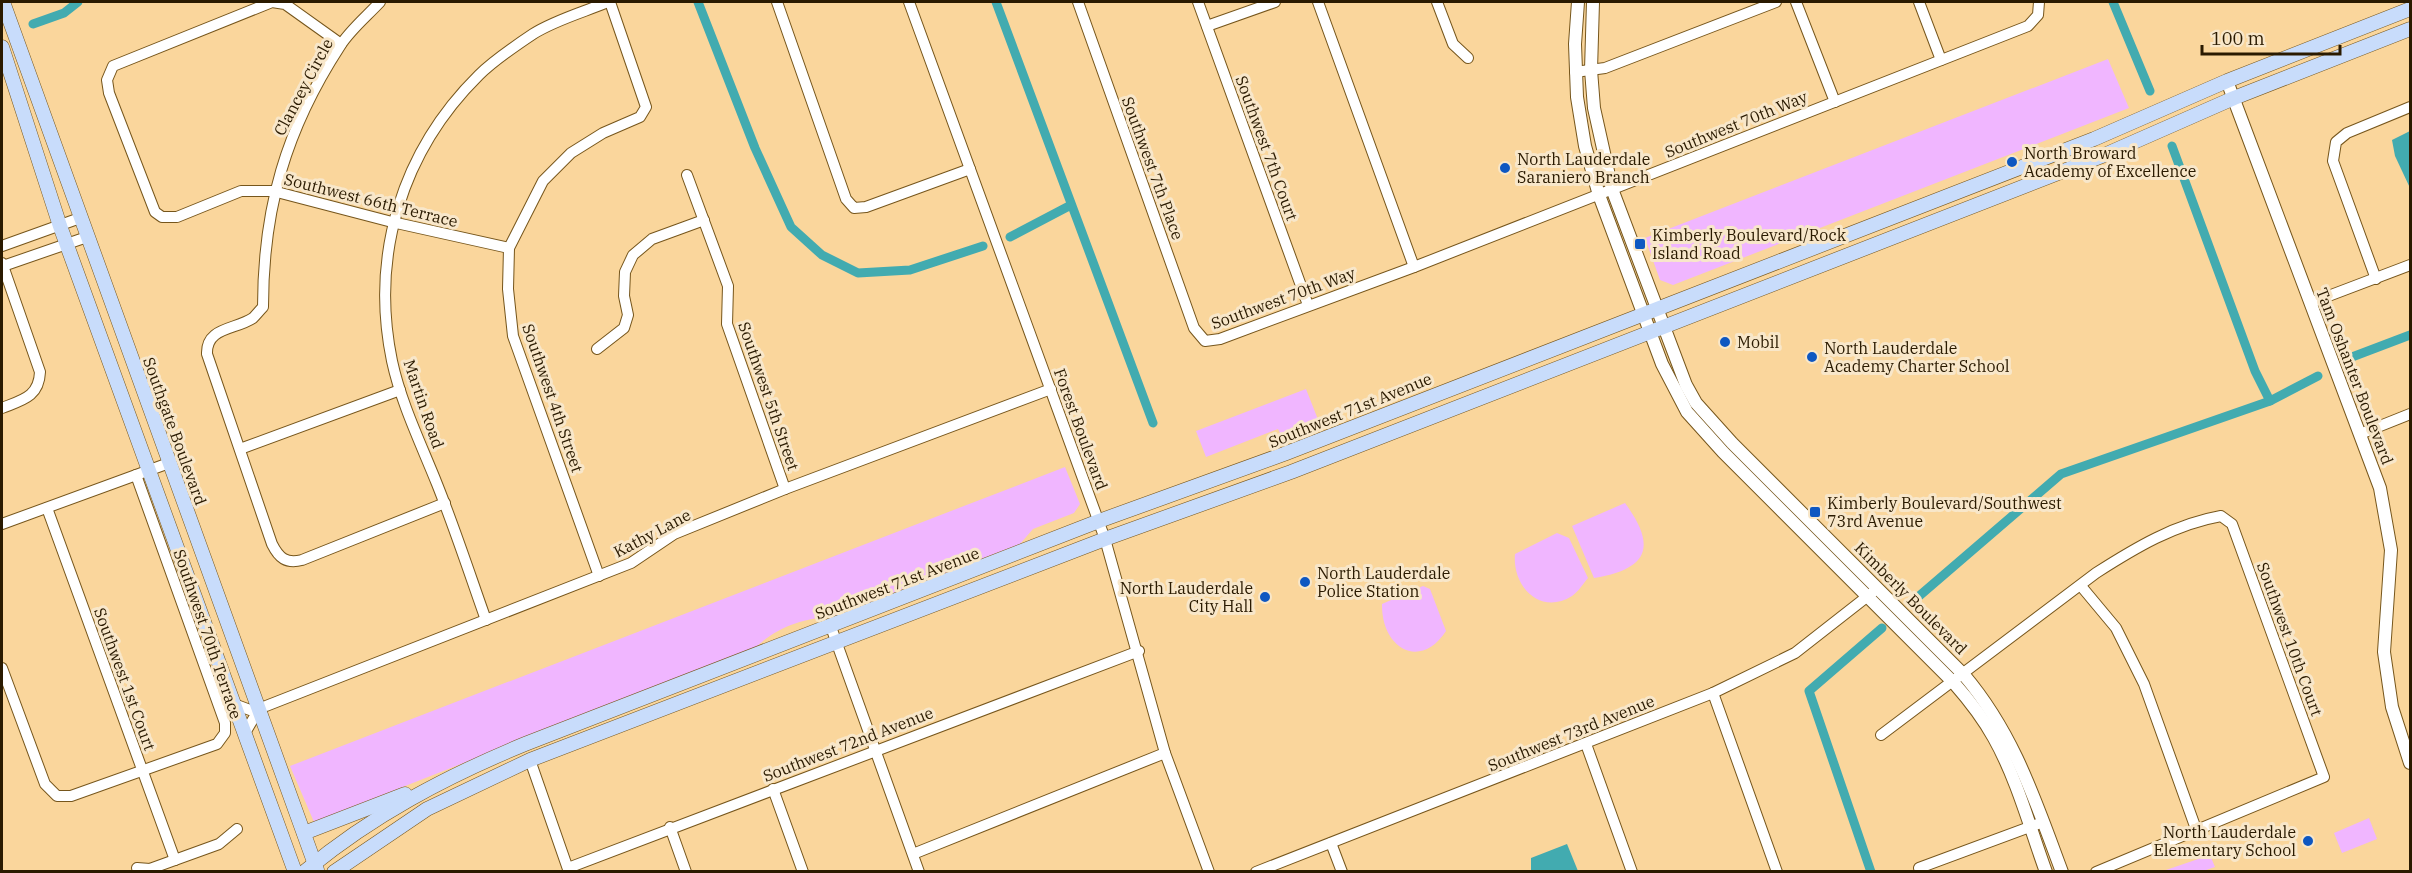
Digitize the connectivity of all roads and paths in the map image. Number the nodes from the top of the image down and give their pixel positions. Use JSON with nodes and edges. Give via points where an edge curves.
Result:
{"nodes":[{"id":1,"x":3,"y":2,"type":"edge"},
{"id":2,"x":380,"y":2,"type":"edge"},
{"id":3,"x":609,"y":2,"type":"edge"},
{"id":4,"x":777,"y":2,"type":"edge"},
{"id":5,"x":909,"y":2,"type":"edge"},
{"id":6,"x":1078,"y":2,"type":"edge"},
{"id":7,"x":1198,"y":2,"type":"edge"},
{"id":8,"x":1275,"y":2,"type":"edge"},
{"id":9,"x":1318,"y":2,"type":"edge"},
{"id":10,"x":1437,"y":2,"type":"edge"},
{"id":11,"x":1578,"y":2,"type":"edge"},
{"id":12,"x":1593,"y":2,"type":"edge"},
{"id":13,"x":1776,"y":2,"type":"edge"},
{"id":14,"x":1796,"y":2,"type":"edge"},
{"id":15,"x":1919,"y":2,"type":"edge"},
{"id":16,"x":2039,"y":2,"type":"edge"},
{"id":17,"x":2410,"y":9,"type":"edge"},
{"id":18,"x":2410,"y":14,"type":"edge"},
{"id":19,"x":1207,"y":26,"type":"junction"},
{"id":20,"x":2410,"y":29,"type":"edge"},
{"id":21,"x":2383,"y":40,"type":"junction"},
{"id":22,"x":341,"y":44,"type":"junction"},
{"id":23,"x":2,"y":47,"type":"edge"},
{"id":24,"x":1468,"y":58,"type":"dead end"},
{"id":25,"x":1941,"y":60,"type":"junction"},
{"id":26,"x":1591,"y":69,"type":"junction"},
{"id":27,"x":1575,"y":72,"type":"junction"},
{"id":28,"x":2227,"y":81,"type":"junction"},
{"id":29,"x":2234,"y":98,"type":"junction"},
{"id":30,"x":1834,"y":102,"type":"junction"},
{"id":31,"x":2410,"y":107,"type":"edge"},
{"id":32,"x":970,"y":170,"type":"junction"},
{"id":33,"x":687,"y":175,"type":"dead end"},
{"id":34,"x":1612,"y":189,"type":"junction"},
{"id":35,"x":273,"y":191,"type":"junction"},
{"id":36,"x":1599,"y":195,"type":"junction"},
{"id":37,"x":80,"y":218,"type":"junction"},
{"id":38,"x":704,"y":220,"type":"junction"},
{"id":39,"x":392,"y":222,"type":"junction"},
{"id":40,"x":60,"y":226,"type":"junction"},
{"id":41,"x":87,"y":237,"type":"junction"},
{"id":42,"x":67,"y":245,"type":"junction"},
{"id":43,"x":2,"y":246,"type":"edge"},
{"id":44,"x":509,"y":248,"type":"junction"},
{"id":45,"x":2,"y":265,"type":"edge"},
{"id":46,"x":2410,"y":265,"type":"edge"},
{"id":47,"x":1414,"y":267,"type":"junction"},
{"id":48,"x":2376,"y":279,"type":"junction"},
{"id":49,"x":2310,"y":303,"type":"junction"},
{"id":50,"x":1308,"y":305,"type":"junction"},
{"id":51,"x":1656,"y":309,"type":"junction"},
{"id":52,"x":1642,"y":314,"type":"junction"},
{"id":53,"x":1664,"y":326,"type":"junction"},
{"id":54,"x":1650,"y":332,"type":"junction"},
{"id":55,"x":1204,"y":341,"type":"joint"},
{"id":56,"x":597,"y":349,"type":"dead end"},
{"id":57,"x":1051,"y":388,"type":"junction"},
{"id":58,"x":400,"y":390,"type":"junction"},
{"id":59,"x":2,"y":408,"type":"edge"},
{"id":60,"x":2410,"y":414,"type":"edge"},
{"id":61,"x":2360,"y":434,"type":"junction"},
{"id":62,"x":240,"y":448,"type":"junction"},
{"id":63,"x":169,"y":463,"type":"junction"},
{"id":64,"x":143,"y":473,"type":"junction"},
{"id":65,"x":784,"y":489,"type":"junction"},
{"id":66,"x":445,"y":503,"type":"junction"},
{"id":67,"x":47,"y":508,"type":"junction"},
{"id":68,"x":1099,"y":521,"type":"junction"},
{"id":69,"x":2,"y":524,"type":"edge"},
{"id":70,"x":1106,"y":539,"type":"junction"},
{"id":71,"x":599,"y":576,"type":"junction"},
{"id":72,"x":2080,"y":586,"type":"junction"},
{"id":73,"x":1873,"y":592,"type":"junction"},
{"id":74,"x":486,"y":620,"type":"junction"},
{"id":75,"x":831,"y":627,"type":"junction"},
{"id":76,"x":837,"y":644,"type":"junction"},
{"id":77,"x":1139,"y":651,"type":"junction"},
{"id":78,"x":2,"y":668,"type":"edge"},
{"id":79,"x":1964,"y":675,"type":"junction"},
{"id":80,"x":1954,"y":683,"type":"junction"},
{"id":81,"x":1713,"y":693,"type":"junction"},
{"id":82,"x":234,"y":704,"type":"junction"},
{"id":83,"x":259,"y":709,"type":"junction"},
{"id":84,"x":245,"y":733,"type":"junction"},
{"id":85,"x":2405,"y":733,"type":"edge"},
{"id":86,"x":1881,"y":735,"type":"dead end"},
{"id":87,"x":1586,"y":744,"type":"junction"},
{"id":88,"x":875,"y":750,"type":"junction"},
{"id":89,"x":1165,"y":753,"type":"junction"},
{"id":90,"x":530,"y":760,"type":"junction"},
{"id":91,"x":2410,"y":763,"type":"edge"},
{"id":92,"x":478,"y":764,"type":"junction"},
{"id":93,"x":143,"y":770,"type":"junction"},
{"id":94,"x":432,"y":785,"type":"junction"},
{"id":95,"x":465,"y":789,"type":"junction"},
{"id":96,"x":773,"y":789,"type":"junction"},
{"id":97,"x":2043,"y":822,"type":"junction"},
{"id":98,"x":670,"y":827,"type":"junction"},
{"id":99,"x":2030,"y":827,"type":"junction"},
{"id":100,"x":237,"y":829,"type":"dead end"},
{"id":101,"x":2196,"y":829,"type":"junction"},
{"id":102,"x":304,"y":833,"type":"junction"},
{"id":103,"x":1331,"y":843,"type":"junction"},
{"id":104,"x":913,"y":854,"type":"junction"},
{"id":105,"x":175,"y":860,"type":"junction"},
{"id":106,"x":137,"y":868,"type":"dead end"},
{"id":107,"x":1919,"y":868,"type":"dead end"},
{"id":108,"x":312,"y":869,"type":"edge"},
{"id":109,"x":568,"y":869,"type":"edge"},
{"id":110,"x":295,"y":872,"type":"edge"},
{"id":111,"x":334,"y":872,"type":"edge"},
{"id":112,"x":686,"y":872,"type":"edge"},
{"id":113,"x":802,"y":872,"type":"edge"},
{"id":114,"x":919,"y":872,"type":"edge"},
{"id":115,"x":1209,"y":872,"type":"edge"},
{"id":116,"x":1256,"y":872,"type":"edge"},
{"id":117,"x":1342,"y":872,"type":"edge"},
{"id":118,"x":1632,"y":872,"type":"edge"},
{"id":119,"x":1777,"y":872,"type":"edge"},
{"id":120,"x":2046,"y":872,"type":"edge"},
{"id":121,"x":2062,"y":872,"type":"edge"},
{"id":122,"x":2096,"y":872,"type":"edge"}],
"edges":[{"from":1,"to":37,"type":"main road","name":"Southgate Boulevard"},
{"from":2,"to":22,"type":"street","name":"Clancey Circle"},
{"from":3,"to":39,"type":"street","name":"Martin Road","via":[[535,33],[480,74],[448,110],[415,160]]},
{"from":3,"to":44,"type":"street","name":"Southwest 4th Street","via":[[646,107],[640,117],[571,153],[543,181]]},
{"from":4,"to":32,"type":"street","via":[[846,199],[854,208]]},
{"from":5,"to":32,"type":"street","name":"Forest Boulevard"},
{"from":6,"to":55,"type":"street","name":"Southwest 7th Place","via":[[1194,328]]},
{"from":7,"to":19,"type":"street","name":"Southwest 7th Court"},
{"from":8,"to":19,"type":"street"},
{"from":9,"to":47,"type":"street"},
{"from":10,"to":24,"type":"street","via":[[1453,44]]},
{"from":11,"to":27,"type":"street","name":"Kimberly Boulevard"},
{"from":12,"to":26,"type":"street","name":"Kimberly Boulevard"},
{"from":13,"to":26,"type":"street","via":[[1605,68]]},
{"from":14,"to":30,"type":"street"},
{"from":15,"to":25,"type":"street"},
{"from":16,"to":25,"type":"street","name":"Southwest 70th Way","via":[[2038,15],[2028,26]]},
{"from":17,"to":28,"type":"main road","name":"Southwest 71st Avenue"},
{"from":18,"to":21,"type":"main road","via":[[2400,28]]},
{"from":19,"to":50,"type":"street","name":"Southwest 7th Court"},
{"from":20,"to":21,"type":"main road"},
{"from":21,"to":29,"type":"main road"},
{"from":22,"to":35,"type":"street","name":"Clancey Circle","via":[[295,128]]},
{"from":22,"to":35,"type":"street","name":"Southwest 66th Terrace","via":[[285,3],[272,2],[126,59],[111,70],[107,80],[109,93],[151,207],[159,216],[177,217],[241,191]]},
{"from":23,"to":40,"type":"main road"},
{"from":25,"to":30,"type":"street","name":"Southwest 70th Way"},
{"from":26,"to":27,"type":"street"},
{"from":26,"to":34,"type":"street","name":"Kimberly Boulevard","via":[[1594,108]]},
{"from":27,"to":36,"type":"street","name":"Kimberly Boulevard","via":[[1585,146]]},
{"from":28,"to":29,"type":"street","name":"Tam Oshanter Boulevard"},
{"from":28,"to":51,"type":"main road","name":"Southwest 71st Avenue","via":[[2094,139]]},
{"from":29,"to":49,"type":"street","name":"Tam Oshanter Boulevard"},
{"from":29,"to":53,"type":"main road","via":[[2102,156]]},
{"from":30,"to":34,"type":"street","name":"Southwest 70th Way"},
{"from":31,"to":48,"type":"street","via":[[2347,133],[2336,142],[2333,161]]},
{"from":32,"to":57,"type":"street","name":"Forest Boulevard"},
{"from":33,"to":38,"type":"street","name":"Southwest 5th Street"},
{"from":34,"to":36,"type":"street","name":"Southwest 70th Way"},
{"from":34,"to":51,"type":"street","name":"Kimberly Boulevard"},
{"from":35,"to":39,"type":"street","name":"Southwest 66th Terrace"},
{"from":35,"to":62,"type":"street","name":"Clancey Circle","via":[[263,265],[263,307],[253,318],[212,335],[207,344],[207,354]]},
{"from":36,"to":47,"type":"street","name":"Southwest 70th Way"},
{"from":36,"to":52,"type":"street","name":"Kimberly Boulevard"},
{"from":37,"to":40,"type":"street"},
{"from":37,"to":41,"type":"main road","name":"Southgate Boulevard"},
{"from":38,"to":56,"type":"street","via":[[652,239],[633,255],[625,272],[628,315],[624,328]]},
{"from":38,"to":65,"type":"street","name":"Southwest 5th Street","via":[[728,286],[727,324]]},
{"from":39,"to":44,"type":"street","name":"Southwest 66th Terrace"},
{"from":39,"to":58,"type":"street","name":"Martin Road","via":[[384,302]]},
{"from":40,"to":42,"type":"main road"},
{"from":40,"to":43,"type":"street"},
{"from":41,"to":42,"type":"street"},
{"from":41,"to":63,"type":"main road","name":"Southgate Boulevard"},
{"from":42,"to":45,"type":"street"},
{"from":42,"to":64,"type":"main road"},
{"from":44,"to":71,"type":"street","name":"Southwest 4th Street","via":[[513,336]]},
{"from":45,"to":59,"type":"street","via":[[40,372],[40,385],[30,398]]},
{"from":46,"to":48,"type":"street"},
{"from":47,"to":50,"type":"street","name":"Southwest 70th Way"},
{"from":48,"to":49,"type":"street"},
{"from":49,"to":61,"type":"street","name":"Tam Oshanter Boulevard"},
{"from":50,"to":55,"type":"street","name":"Southwest 70th Way","via":[[1220,339]]},
{"from":51,"to":52,"type":"main road","name":"Southwest 71st Avenue"},
{"from":51,"to":53,"type":"street","name":"Kimberly Boulevard"},
{"from":52,"to":54,"type":"street","name":"Kimberly Boulevard"},
{"from":52,"to":68,"type":"main road","name":"Southwest 71st Avenue","via":[[1284,454]]},
{"from":53,"to":54,"type":"main road"},
{"from":53,"to":73,"type":"street","name":"Kimberly Boulevard","via":[[1696,403]]},
{"from":54,"to":70,"type":"main road","via":[[1291,472]]},
{"from":54,"to":73,"type":"street","name":"Kimberly Boulevard","via":[[1687,412],[1737,467]]},
{"from":57,"to":65,"type":"street","name":"Kathy Lane"},
{"from":57,"to":68,"type":"street","name":"Forest Boulevard"},
{"from":58,"to":62,"type":"street"},
{"from":58,"to":66,"type":"street","name":"Martin Road"},
{"from":60,"to":61,"type":"street"},
{"from":61,"to":85,"type":"street","name":"Tam Oshanter Boulevard","via":[[2387,517],[2391,550],[2384,652],[2392,708]]},
{"from":62,"to":66,"type":"street","via":[[272,544],[286,561],[302,560]]},
{"from":63,"to":64,"type":"street"},
{"from":63,"to":83,"type":"main road","name":"Southgate Boulevard"},
{"from":64,"to":67,"type":"street"},
{"from":64,"to":82,"type":"main road"},
{"from":64,"to":93,"type":"street","name":"Southwest 70th Terrace","via":[[225,723],[225,733],[217,744]]},
{"from":65,"to":71,"type":"street","name":"Kathy Lane","via":[[674,534],[631,563]]},
{"from":66,"to":74,"type":"street","name":"Martin Road"},
{"from":67,"to":69,"type":"street"},
{"from":67,"to":93,"type":"street","name":"Southwest 1st Court"},
{"from":68,"to":70,"type":"street","name":"Forest Boulevard"},
{"from":68,"to":75,"type":"main road","name":"Southwest 71st Avenue"},
{"from":70,"to":76,"type":"main road"},
{"from":70,"to":77,"type":"street","name":"Forest Boulevard"},
{"from":71,"to":74,"type":"street","name":"Kathy Lane"},
{"from":72,"to":79,"type":"street"},
{"from":72,"to":101,"type":"street","via":[[2116,628],[2144,684]]},
{"from":72,"to":101,"type":"street","name":"Southwest 10th Court","via":[[2139,546],[2194,521],[2221,516],[2232,524],[2324,777]]},
{"from":73,"to":79,"type":"street","name":"Kimberly Boulevard"},
{"from":73,"to":80,"type":"street","name":"Kimberly Boulevard"},
{"from":73,"to":81,"type":"street","name":"Southwest 73rd Avenue","via":[[1795,653]]},
{"from":74,"to":83,"type":"street","name":"Kathy Lane"},
{"from":75,"to":76,"type":"street"},
{"from":75,"to":92,"type":"main road","name":"Southwest 71st Avenue"},
{"from":76,"to":88,"type":"street"},
{"from":76,"to":90,"type":"main road"},
{"from":77,"to":88,"type":"street","name":"Southwest 72nd Avenue"},
{"from":77,"to":89,"type":"street","name":"Forest Boulevard"},
{"from":78,"to":93,"type":"street","name":"Southwest 70th Terrace","via":[[45,784],[57,796],[70,796]]},
{"from":79,"to":80,"type":"street"},
{"from":79,"to":97,"type":"street","name":"Kimberly Boulevard","via":[[1987,702],[2009,738]]},
{"from":80,"to":86,"type":"street"},
{"from":80,"to":99,"type":"street","name":"Kimberly Boulevard","via":[[1995,739]]},
{"from":81,"to":87,"type":"street","name":"Southwest 73rd Avenue"},
{"from":81,"to":119,"type":"street"},
{"from":82,"to":83,"type":"street"},
{"from":82,"to":84,"type":"main road"},
{"from":83,"to":84,"type":"street"},
{"from":83,"to":102,"type":"main road","name":"Southgate Boulevard"},
{"from":84,"to":110,"type":"main road"},
{"from":85,"to":91,"type":"street","name":"Tam Oshanter Boulevard"},
{"from":87,"to":103,"type":"street","name":"Southwest 73rd Avenue"},
{"from":87,"to":118,"type":"street"},
{"from":88,"to":96,"type":"street","name":"Southwest 72nd Avenue"},
{"from":88,"to":104,"type":"street"},
{"from":89,"to":104,"type":"street"},
{"from":89,"to":115,"type":"street","name":"Forest Boulevard"},
{"from":90,"to":95,"type":"main road"},
{"from":90,"to":109,"type":"street"},
{"from":92,"to":94,"type":"main road","name":"Southwest 71st Avenue"},
{"from":92,"to":95,"type":"main road","via":[[468,774]]},
{"from":93,"to":105,"type":"street","name":"Southwest 1st Court"},
{"from":94,"to":102,"type":"main road"},
{"from":94,"to":108,"type":"main road","name":"Southwest 71st Avenue","via":[[370,823]]},
{"from":95,"to":111,"type":"main road","via":[[393,830]]},
{"from":96,"to":98,"type":"street","name":"Southwest 72nd Avenue"},
{"from":96,"to":113,"type":"street"},
{"from":97,"to":99,"type":"street"},
{"from":97,"to":121,"type":"street","name":"Kimberly Boulevard"},
{"from":98,"to":109,"type":"street","name":"Southwest 72nd Avenue"},
{"from":98,"to":112,"type":"street"},
{"from":99,"to":107,"type":"street"},
{"from":99,"to":120,"type":"street","name":"Kimberly Boulevard"},
{"from":100,"to":105,"type":"street","via":[[219,844]]},
{"from":101,"to":122,"type":"street"},
{"from":102,"to":108,"type":"main road","name":"Southgate Boulevard"},
{"from":103,"to":116,"type":"street","name":"Southwest 73rd Avenue"},
{"from":103,"to":117,"type":"street"},
{"from":104,"to":114,"type":"street"},
{"from":105,"to":106,"type":"street","via":[[150,869]]}]}
